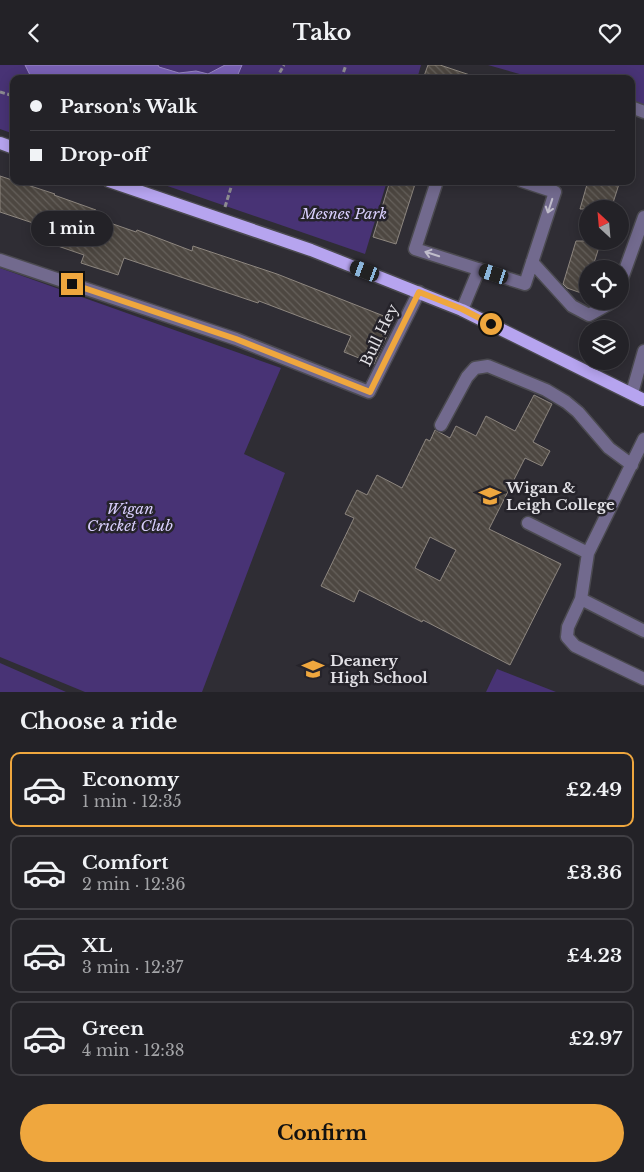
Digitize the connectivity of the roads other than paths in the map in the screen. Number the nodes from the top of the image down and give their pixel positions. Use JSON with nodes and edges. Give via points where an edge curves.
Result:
{"nodes":[{"id":1,"x":120,"y":185,"type":"edge"},
{"id":2,"x":436,"y":185,"type":"edge"},
{"id":3,"x":534,"y":185,"type":"edge"},
{"id":4,"x":644,"y":217,"type":"edge"},
{"id":5,"x":0,"y":260,"type":"edge"},
{"id":6,"x":629,"y":260,"type":"edge"},
{"id":7,"x":532,"y":262,"type":"junction"},
{"id":8,"x":478,"y":269,"type":"junction"},
{"id":9,"x":419,"y":292,"type":"junction"},
{"id":10,"x":462,"y":309,"type":"junction"},
{"id":11,"x":598,"y":310,"type":"edge"},
{"id":12,"x":644,"y":351,"type":"edge"},
{"id":13,"x":632,"y":393,"type":"junction"},
{"id":14,"x":644,"y":400,"type":"edge"},
{"id":15,"x":441,"y":425,"type":"dead end"},
{"id":16,"x":644,"y":439,"type":"edge"},
{"id":17,"x":632,"y":465,"type":"junction"},
{"id":18,"x":528,"y":523,"type":"dead end"},
{"id":19,"x":588,"y":553,"type":"junction"},
{"id":20,"x":581,"y":599,"type":"junction"},
{"id":21,"x":644,"y":631,"type":"edge"},
{"id":22,"x":642,"y":674,"type":"edge"}],
"edges":[{"from":1,"to":9,"type":"main road","via":[[311,250]]},
{"from":8,"to":2,"type":"street","one_way":true,"via":[[415,249]]},
{"from":3,"to":7,"type":"street","one_way":true,"via":[[554,192]]},
{"from":4,"to":6,"type":"street"},
{"from":5,"to":9,"type":"street","name":"Bull Hey","via":[[236,339],[370,392]]},
{"from":7,"to":8,"type":"street","via":[[525,284]]},
{"from":7,"to":11,"type":"street","via":[[572,307],[589,315]]},
{"from":8,"to":10,"type":"street"},
{"from":9,"to":10,"type":"main road"},
{"from":10,"to":13,"type":"main road"},
{"from":12,"to":13,"type":"street"},
{"from":13,"to":14,"type":"main road"},
{"from":15,"to":17,"type":"street","via":[[475,368],[488,366],[546,390],[566,402],[609,448]]},
{"from":16,"to":17,"type":"street"},
{"from":17,"to":19,"type":"street"},
{"from":18,"to":19,"type":"street"},
{"from":19,"to":20,"type":"street"},
{"from":20,"to":21,"type":"street"},
{"from":20,"to":22,"type":"street","via":[[568,627],[567,637],[575,646]]}]}
